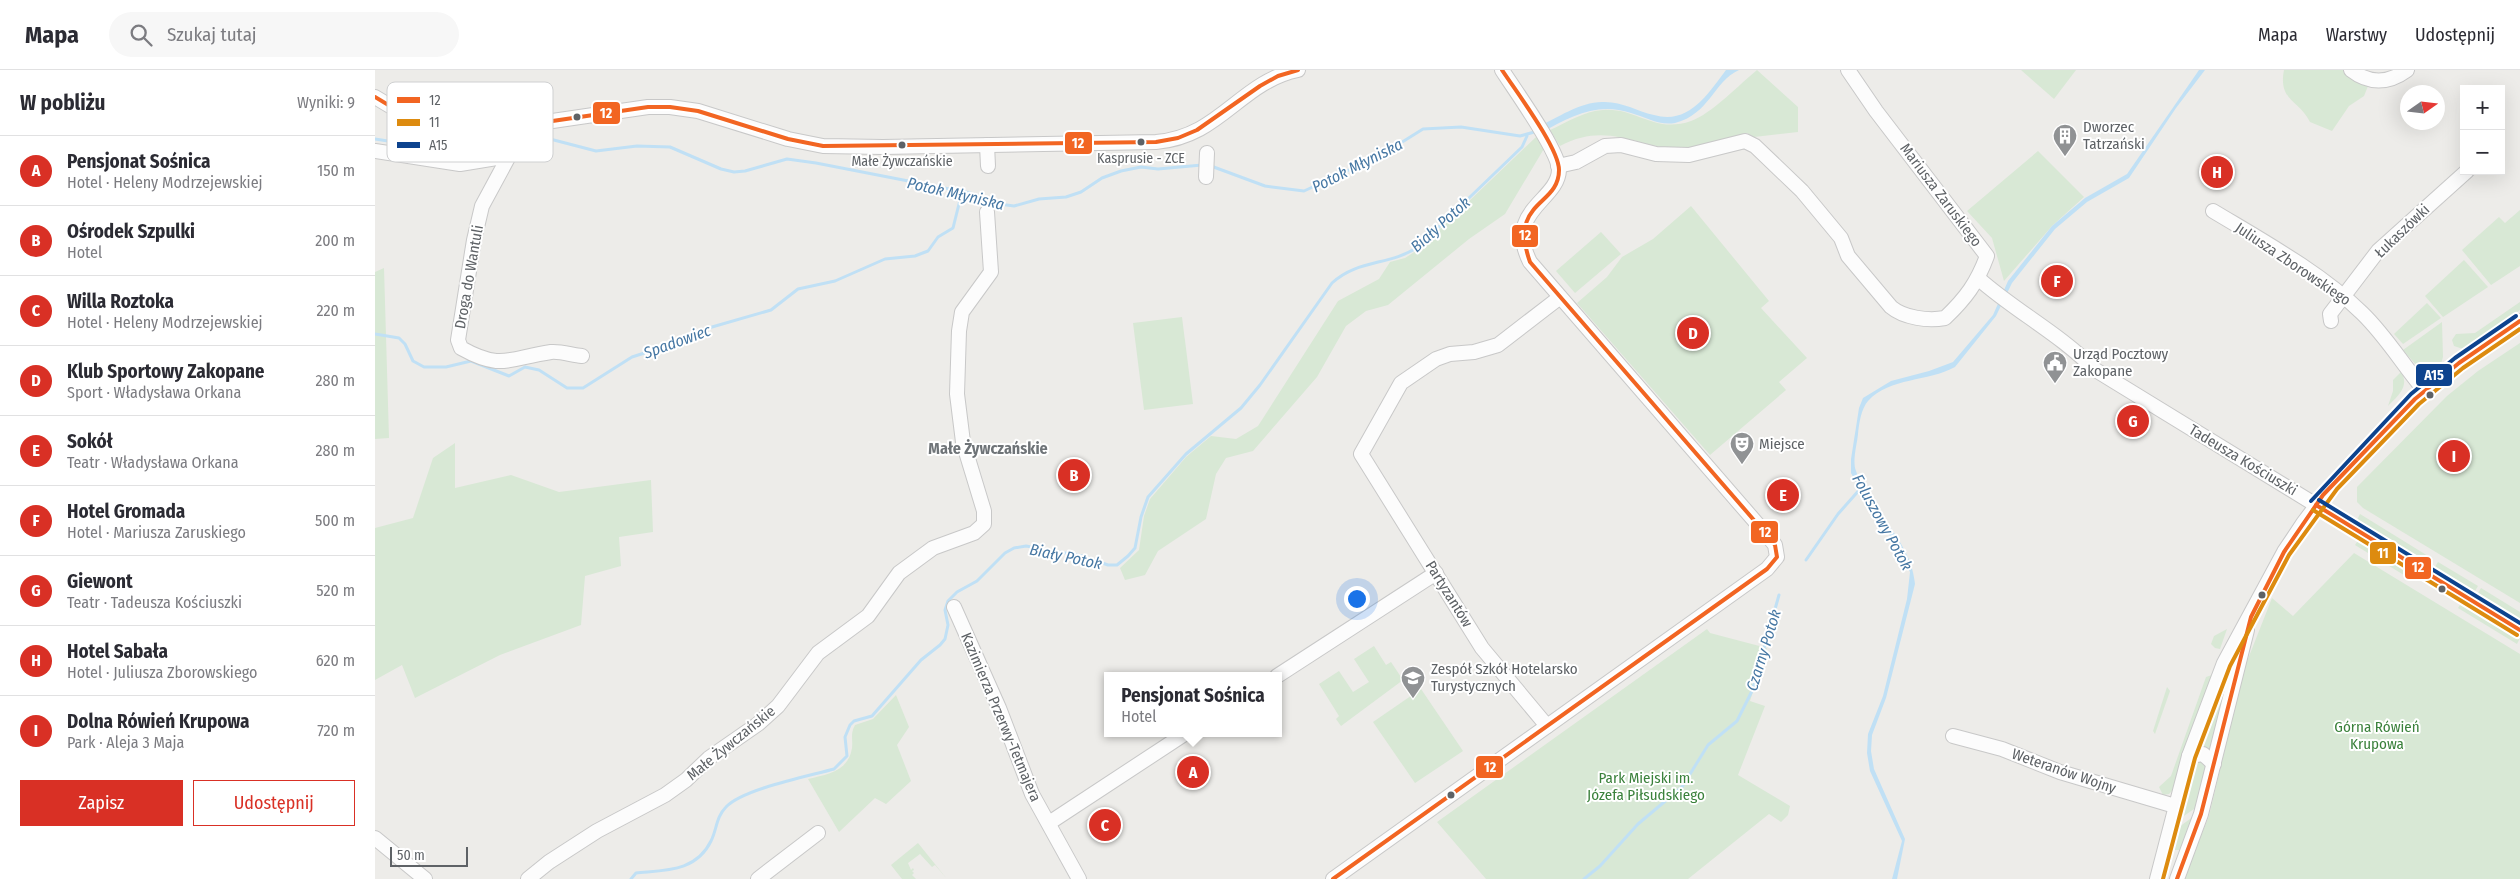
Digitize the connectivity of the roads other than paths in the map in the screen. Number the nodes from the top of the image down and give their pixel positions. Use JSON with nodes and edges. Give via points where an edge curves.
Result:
{"nodes":[{"id":1,"x":1298,"y":70,"type":"edge"},
{"id":2,"x":1502,"y":70,"type":"edge"},
{"id":3,"x":1847,"y":70,"type":"edge"},
{"id":4,"x":2351,"y":70,"type":"edge"},
{"id":5,"x":2407,"y":70,"type":"edge"},
{"id":6,"x":375,"y":97,"type":"edge"},
{"id":7,"x":387,"y":105,"type":"edge"},
{"id":8,"x":553,"y":121,"type":"edge"},
{"id":9,"x":987,"y":145,"type":"junction"},
{"id":10,"x":1207,"y":153,"type":"dead end"},
{"id":11,"x":447,"y":162,"type":"edge"},
{"id":12,"x":467,"y":162,"type":"edge"},
{"id":13,"x":507,"y":162,"type":"edge"},
{"id":14,"x":988,"y":166,"type":"dead end"},
{"id":15,"x":1559,"y":166,"type":"junction"},
{"id":16,"x":2463,"y":175,"type":"edge"},
{"id":17,"x":1206,"y":178,"type":"dead end"},
{"id":18,"x":2213,"y":211,"type":"dead end"},
{"id":19,"x":987,"y":212,"type":"dead end"},
{"id":20,"x":1979,"y":279,"type":"junction"},
{"id":21,"x":2344,"y":297,"type":"junction"},
{"id":22,"x":1559,"y":298,"type":"junction"},
{"id":23,"x":2331,"y":321,"type":"dead end"},
{"id":24,"x":2520,"y":322,"type":"edge"},
{"id":25,"x":582,"y":356,"type":"dead end"},
{"id":26,"x":2425,"y":391,"type":"junction"},
{"id":27,"x":2316,"y":505,"type":"junction"},
{"id":28,"x":1436,"y":574,"type":"junction"},
{"id":29,"x":954,"y":607,"type":"dead end"},
{"id":30,"x":2251,"y":617,"type":"junction"},
{"id":31,"x":2520,"y":630,"type":"edge"},
{"id":32,"x":1282,"y":673,"type":"edge"},
{"id":33,"x":1547,"y":726,"type":"junction"},
{"id":34,"x":1953,"y":736,"type":"dead end"},
{"id":35,"x":1180,"y":737,"type":"edge"},
{"id":36,"x":2189,"y":756,"type":"junction"},
{"id":37,"x":2214,"y":764,"type":"junction"},
{"id":38,"x":2175,"y":806,"type":"junction"},
{"id":39,"x":1049,"y":822,"type":"junction"},
{"id":40,"x":818,"y":833,"type":"dead end"},
{"id":41,"x":375,"y":838,"type":"edge"},
{"id":42,"x":2165,"y":849,"type":"junction"},
{"id":43,"x":2186,"y":857,"type":"junction"},
{"id":44,"x":425,"y":879,"type":"edge"},
{"id":45,"x":528,"y":879,"type":"edge"},
{"id":46,"x":758,"y":879,"type":"edge"},
{"id":47,"x":1079,"y":879,"type":"edge"},
{"id":48,"x":1333,"y":879,"type":"edge"},
{"id":49,"x":2157,"y":879,"type":"edge"},
{"id":50,"x":2177,"y":879,"type":"edge"}],
"edges":[{"from":1,"to":9,"type":"street","via":[[1263,83],[1213,123],[1177,139]]},
{"from":2,"to":15,"type":"street"},
{"from":3,"to":20,"type":"street","name":"Mariusza Zaruskiego","via":[[1987,256]]},
{"from":4,"to":5,"type":"street","via":[[2363,78],[2379,82]]},
{"from":6,"to":7,"type":"street"},
{"from":8,"to":9,"type":"street","via":[[648,107],[670,107],[698,111],[788,139],[823,146]]},
{"from":9,"to":14,"type":"street"},
{"from":10,"to":17,"type":"street"},
{"from":11,"to":12,"type":"street"},
{"from":13,"to":25,"type":"street","name":"Droga do Wantuli","via":[[482,206],[458,340],[461,348],[489,361],[516,360],[552,352]]},
{"from":15,"to":20,"type":"street","via":[[1576,162],[1605,146],[1621,145],[1655,154],[1689,156],[1745,141],[1755,146],[1802,191],[1841,238],[1848,256],[1898,312],[1915,317],[1945,318]]},
{"from":15,"to":22,"type":"street","via":[[1556,180],[1525,224],[1523,238],[1530,262]]},
{"from":16,"to":21,"type":"street","name":"Łukaszówki","via":[[2378,251]]},
{"from":18,"to":21,"type":"street","name":"Juliusza Zborowskiego"},
{"from":19,"to":45,"type":"street","name":"Małe Żywczańskie","via":[[991,272],[961,312],[957,394],[959,424],[984,511],[984,524],[974,534],[933,548],[899,573],[868,616],[818,653],[777,706],[758,724],[709,758],[665,795],[597,831]]},
{"from":20,"to":27,"type":"street","name":"Tadeusza Kościuszki","via":[[2005,302],[2081,355],[2093,369]]},
{"from":21,"to":23,"type":"street","name":"Łukaszówki","via":[[2329,316]]},
{"from":21,"to":26,"type":"street","name":"Juliusza Zborowskiego","via":[[2374,326]]},
{"from":22,"to":28,"type":"street","name":"Partyzantów","via":[[1498,345],[1450,354],[1401,383],[1361,454]]},
{"from":22,"to":33,"type":"street","via":[[1766,534],[1775,546],[1777,557],[1767,569]]},
{"from":24,"to":26,"type":"street","via":[[2459,363]]},
{"from":26,"to":27,"type":"street","via":[[2384,430]]},
{"from":27,"to":30,"type":"street","via":[[2285,552]]},
{"from":27,"to":31,"type":"street","name":"Tadeusza Kościuszki"},
{"from":28,"to":32,"type":"street"},
{"from":28,"to":33,"type":"street","name":"Partyzantów","via":[[1486,653]]},
{"from":29,"to":39,"type":"street","name":"Kazimierza Przerwy-Tetmajera","via":[[999,708],[1032,794]]},
{"from":30,"to":36,"type":"street","via":[[2224,663]]},
{"from":30,"to":37,"type":"street"},
{"from":33,"to":48,"type":"street"},
{"from":34,"to":38,"type":"street","name":"Weteranów Wojny"},
{"from":35,"to":39,"type":"street"},
{"from":36,"to":37,"type":"street","via":[[2203,754]]},
{"from":36,"to":38,"type":"street"},
{"from":37,"to":43,"type":"street"},
{"from":38,"to":42,"type":"street"},
{"from":39,"to":47,"type":"street","name":"Kazimierza Przerwy-Tetmajera"},
{"from":40,"to":46,"type":"street"},
{"from":41,"to":44,"type":"street"},
{"from":42,"to":43,"type":"street","via":[[2172,856]]},
{"from":42,"to":49,"type":"street"},
{"from":43,"to":50,"type":"street"}]}
